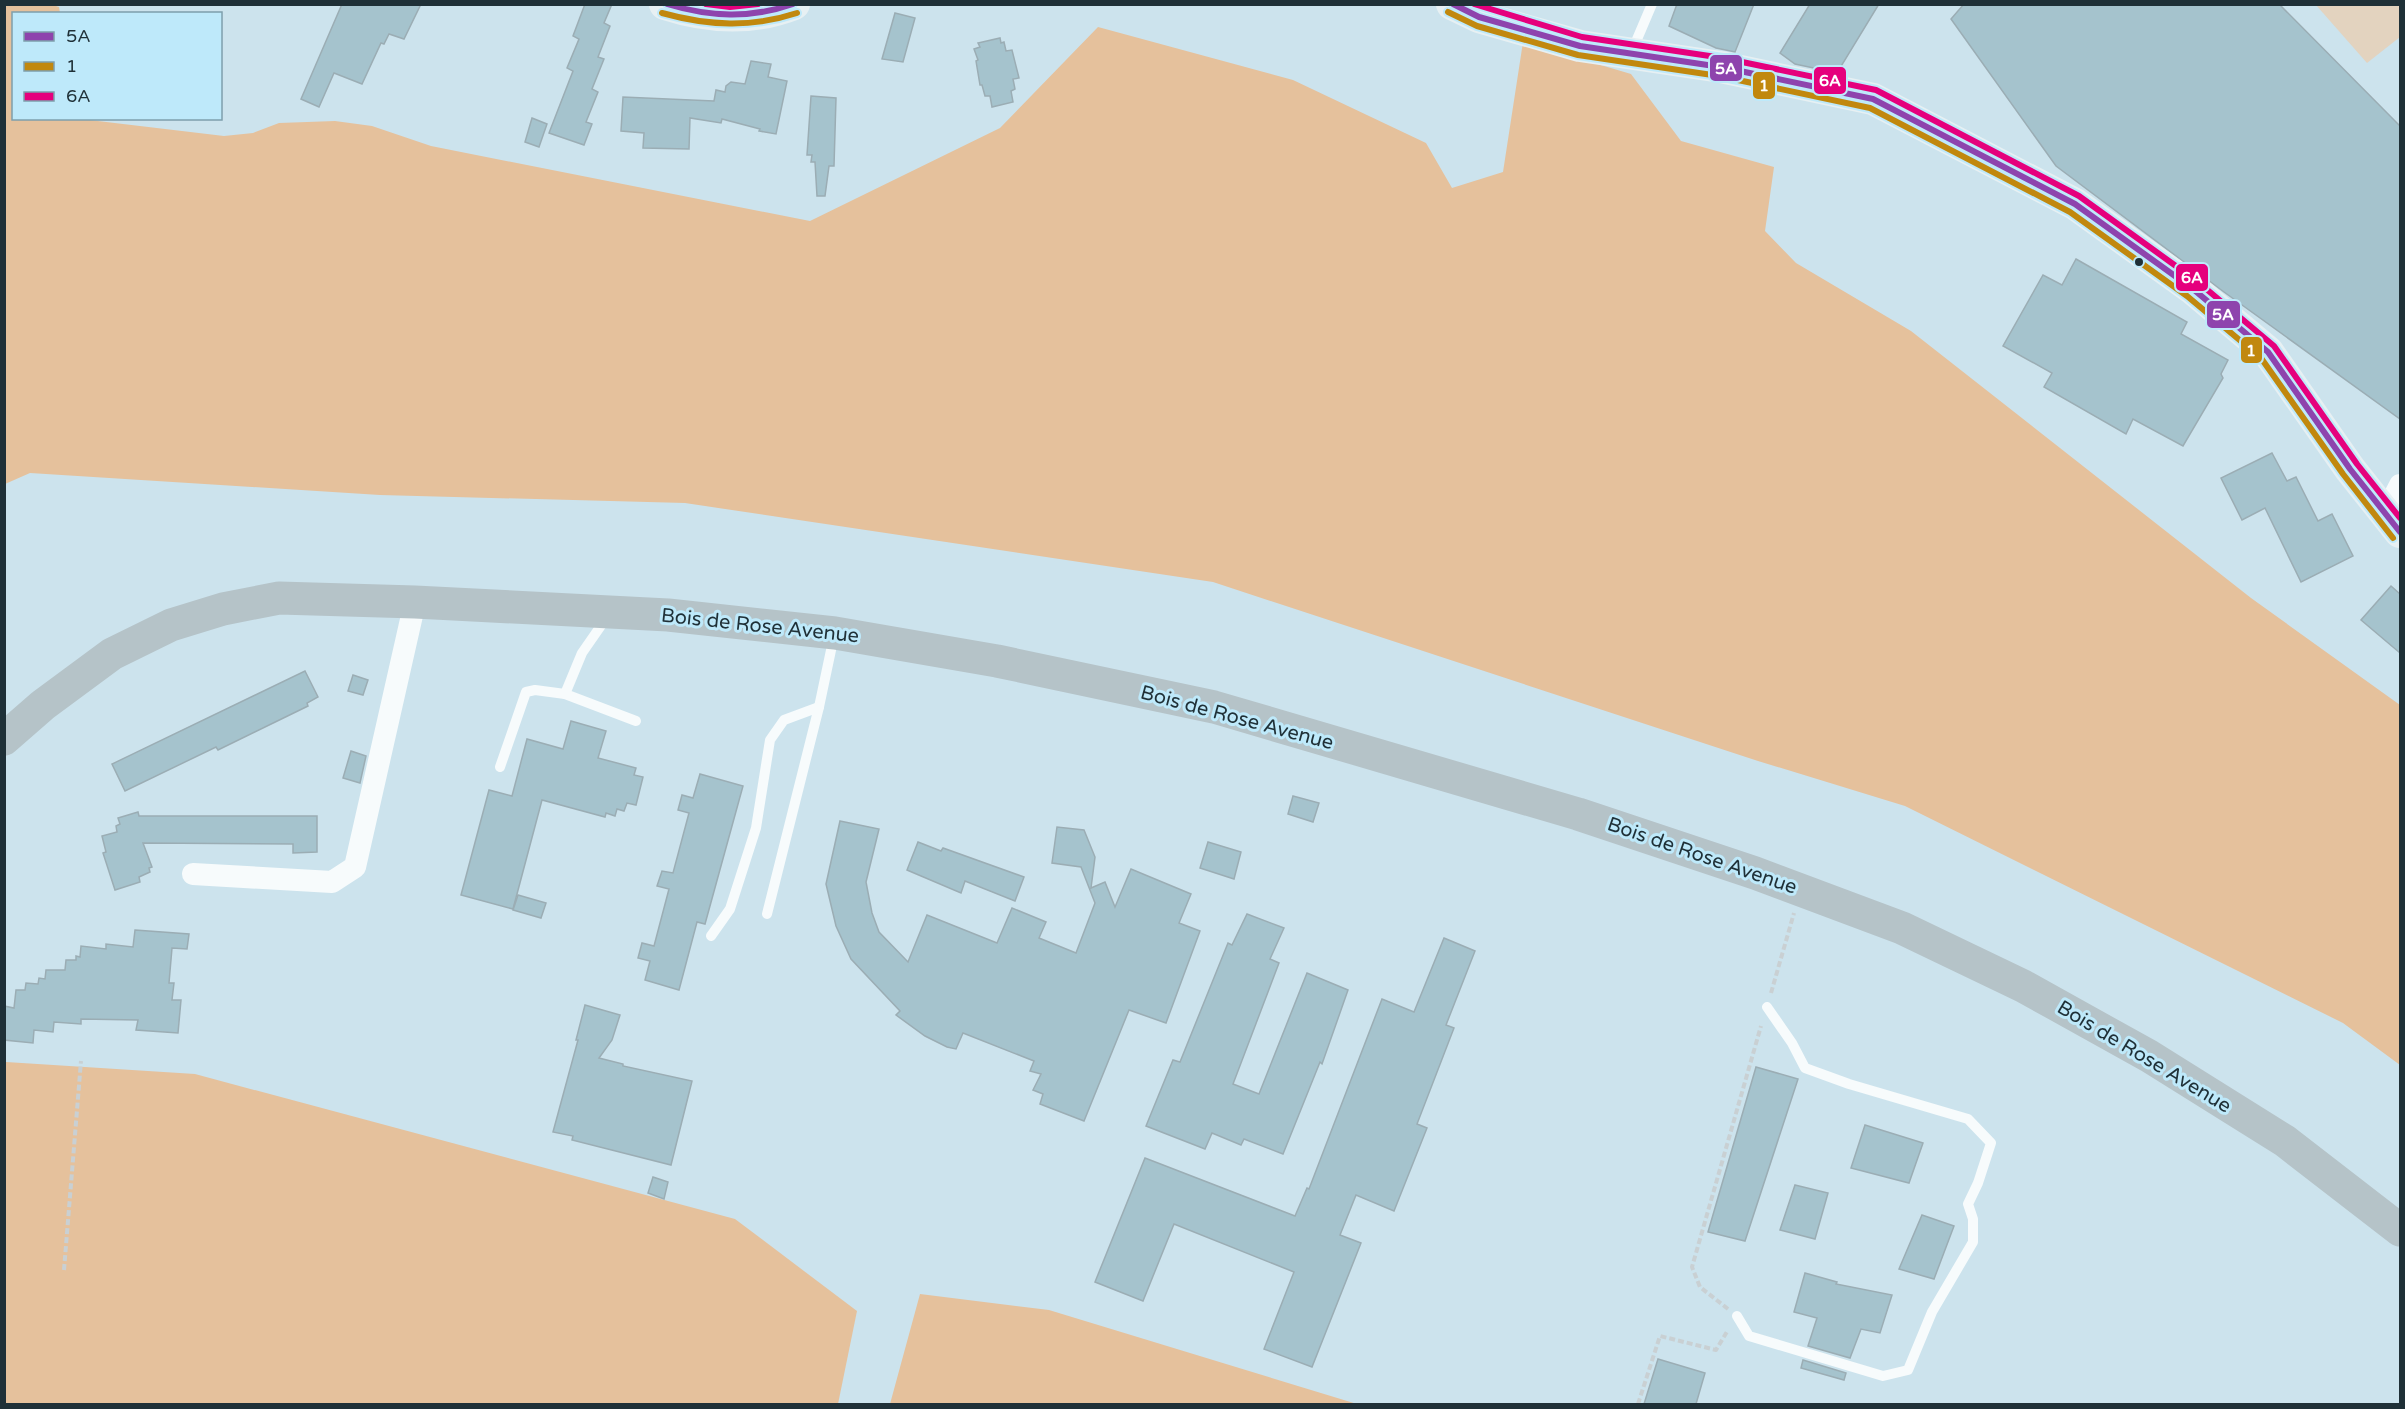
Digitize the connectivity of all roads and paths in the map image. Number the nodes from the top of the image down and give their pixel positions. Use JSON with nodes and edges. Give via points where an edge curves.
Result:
{"nodes":[{"id":1,"x":665,"y":4,"type":"edge"},
{"id":2,"x":794,"y":4,"type":"edge"},
{"id":3,"x":1452,"y":4,"type":"edge"},
{"id":4,"x":1653,"y":4,"type":"edge"},
{"id":5,"x":1630,"y":54,"type":"junction"},
{"id":6,"x":2400,"y":485,"type":"edge"},
{"id":7,"x":2393,"y":523,"type":"edge"},
{"id":8,"x":415,"y":602,"type":"junction"},
{"id":9,"x":611,"y":612,"type":"junction"},
{"id":10,"x":835,"y":633,"type":"junction"},
{"id":11,"x":565,"y":694,"type":"junction"},
{"id":12,"x":819,"y":707,"type":"junction"},
{"id":13,"x":636,"y":721,"type":"dead end"},
{"id":14,"x":4,"y":739,"type":"edge"},
{"id":15,"x":500,"y":767,"type":"dead end"},
{"id":16,"x":193,"y":874,"type":"dead end"},
{"id":17,"x":1800,"y":890,"type":"junction"},
{"id":18,"x":767,"y":914,"type":"dead end"},
{"id":19,"x":711,"y":936,"type":"dead end"},
{"id":20,"x":1767,"y":1007,"type":"junction"},
{"id":21,"x":81,"y":1061,"type":"dead end"},
{"id":22,"x":2400,"y":1230,"type":"edge"},
{"id":23,"x":64,"y":1270,"type":"dead end"},
{"id":24,"x":1737,"y":1316,"type":"junction"},
{"id":25,"x":1638,"y":1404,"type":"edge"}],
"edges":[{"from":1,"to":2,"type":"main road","via":[[690,12],[744,17]]},
{"from":3,"to":5,"type":"main road","via":[[1479,17],[1580,46]]},
{"from":4,"to":5,"type":"lane"},
{"from":5,"to":7,"type":"main road","via":[[1721,67],[1873,99],[2075,204],[2193,289],[2268,352]]},
{"from":6,"to":7,"type":"street"},
{"from":8,"to":9,"type":"main road","name":"Bois de Rose Avenue"},
{"from":8,"to":14,"type":"main road","name":"Bois de Rose Avenue","via":[[279,598],[171,625],[112,654]]},
{"from":8,"to":16,"type":"street","via":[[355,867],[332,882]]},
{"from":9,"to":10,"type":"main road","name":"Bois de Rose Avenue"},
{"from":9,"to":11,"type":"lane","via":[[582,654]]},
{"from":10,"to":12,"type":"lane"},
{"from":10,"to":17,"type":"main road","name":"Bois de Rose Avenue","via":[[997,661],[1214,707],[1578,814]]},
{"from":11,"to":13,"type":"lane"},
{"from":11,"to":15,"type":"lane","via":[[526,692]]},
{"from":12,"to":18,"type":"lane"},
{"from":12,"to":19,"type":"lane","via":[[784,720],[770,740],[756,828],[730,909]]},
{"from":17,"to":20,"type":"path"},
{"from":17,"to":22,"type":"main road","name":"Bois de Rose Avenue","via":[[1902,928],[2024,986],[2149,1056],[2285,1141]]},
{"from":20,"to":24,"type":"path","via":[[1692,1267],[1700,1287]]},
{"from":20,"to":24,"type":"lane","via":[[1805,1068],[1968,1119],[1990,1143],[1968,1204],[1973,1219],[1973,1242],[1932,1312],[1908,1370],[1883,1376],[1749,1336]]},
{"from":21,"to":23,"type":"path"},
{"from":24,"to":25,"type":"path","via":[[1716,1350],[1660,1336]]}]}
